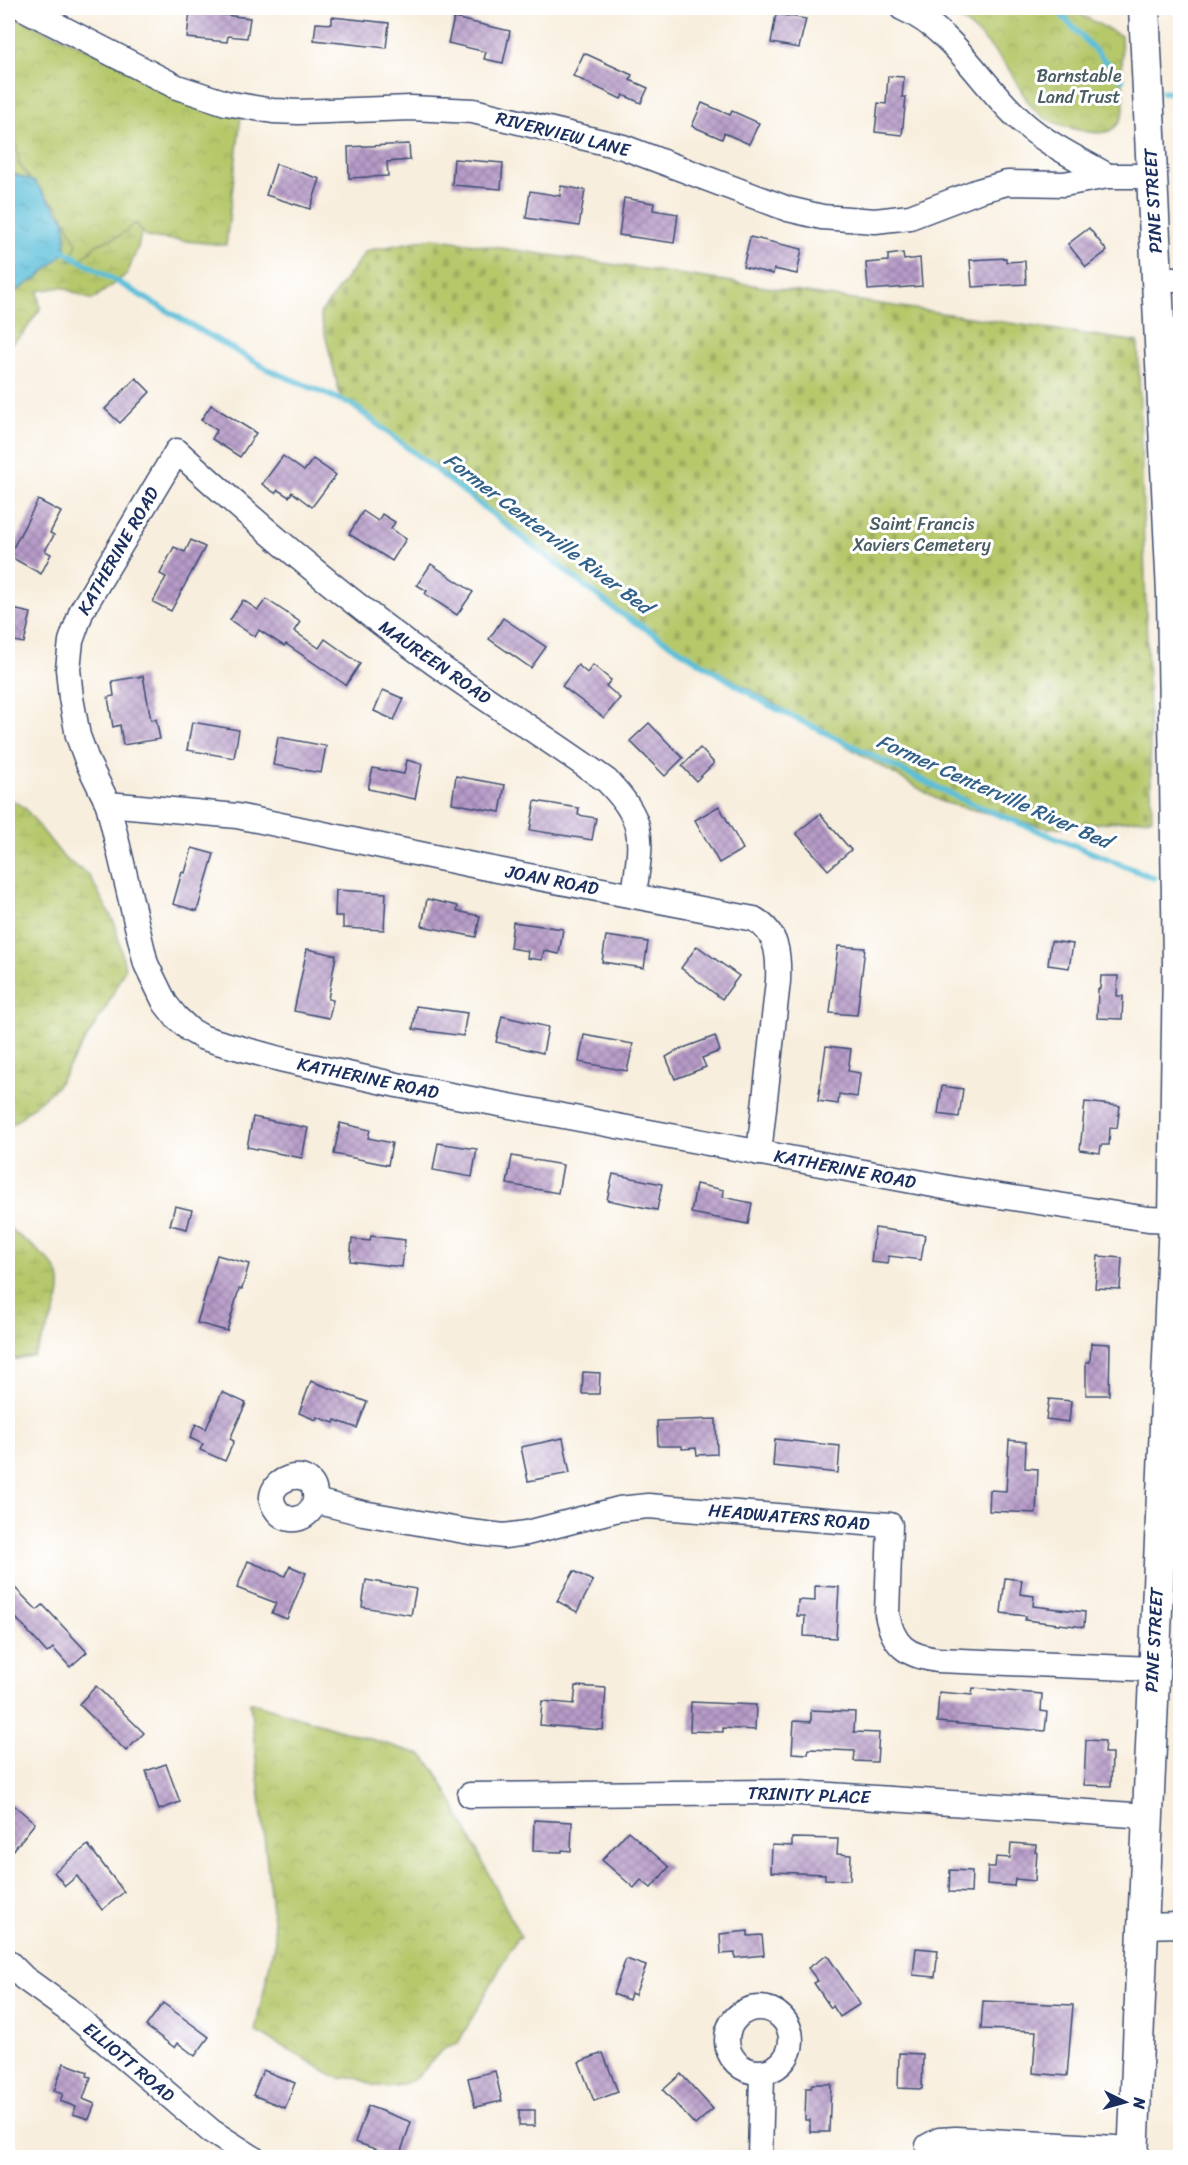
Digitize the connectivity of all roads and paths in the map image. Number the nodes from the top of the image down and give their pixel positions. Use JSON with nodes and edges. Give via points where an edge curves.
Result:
{"nodes":[{"id":1,"x":23,"y":8,"type":"edge"},
{"id":2,"x":902,"y":8,"type":"edge"},
{"id":3,"x":1144,"y":8,"type":"edge"},
{"id":4,"x":1108,"y":176,"type":"junction"},
{"id":5,"x":1152,"y":176,"type":"junction"},
{"id":6,"x":1169,"y":279,"type":"edge"},
{"id":7,"x":1173,"y":428,"type":"edge"},
{"id":8,"x":177,"y":451,"type":"joint"},
{"id":9,"x":108,"y":804,"type":"junction"},
{"id":10,"x":634,"y":895,"type":"junction"},
{"id":11,"x":1179,"y":963,"type":"edge"},
{"id":12,"x":759,"y":1153,"type":"junction"},
{"id":13,"x":1174,"y":1220,"type":"junction"},
{"id":14,"x":1174,"y":1379,"type":"edge"},
{"id":15,"x":315,"y":1502,"type":"dead end"},
{"id":16,"x":1153,"y":1669,"type":"junction"},
{"id":17,"x":470,"y":1795,"type":"dead end"},
{"id":18,"x":1148,"y":1816,"type":"junction"},
{"id":19,"x":1180,"y":1925,"type":"edge"},
{"id":20,"x":1143,"y":1926,"type":"junction"},
{"id":21,"x":8,"y":1962,"type":"edge"},
{"id":22,"x":762,"y":2072,"type":"dead end"},
{"id":23,"x":928,"y":2146,"type":"dead end"},
{"id":24,"x":1133,"y":2153,"type":"edge"},
{"id":25,"x":253,"y":2157,"type":"edge"},
{"id":26,"x":760,"y":2157,"type":"edge"}],
"edges":[{"from":1,"to":4,"type":"street","name":"RIVERVIEW LANE","via":[[177,87],[226,103],[299,112],[411,108],[473,111],[623,147],[822,218],[893,219],[927,212],[1007,183],[1064,184]]},
{"from":2,"to":4,"type":"street","via":[[946,37],[1028,127]]},
{"from":3,"to":5,"type":"main road","name":"PINE STREET"},
{"from":4,"to":5,"type":"street","name":"RIVERVIEW LANE"},
{"from":5,"to":6,"type":"main road","name":"PINE STREET"},
{"from":6,"to":7,"type":"main road","name":"PINE STREET"},
{"from":7,"to":11,"type":"main road","name":"PINE STREET"},
{"from":8,"to":9,"type":"street","name":"KATHERINE ROAD","via":[[82,609],[71,641],[69,683],[78,736]]},
{"from":8,"to":10,"type":"street","name":"MAUREEN ROAD","via":[[250,518],[360,607],[427,658],[607,781],[627,803],[638,826],[640,850]]},
{"from":9,"to":10,"type":"street","name":"JOAN ROAD","via":[[237,816]]},
{"from":9,"to":12,"type":"street","name":"KATHERINE ROAD","via":[[146,964],[176,1017],[204,1038],[396,1085]]},
{"from":10,"to":12,"type":"street","name":"JOAN ROAD","via":[[745,915],[764,924],[771,933],[777,947],[778,969]]},
{"from":11,"to":13,"type":"main road","name":"PINE STREET"},
{"from":12,"to":13,"type":"street","name":"KATHERINE ROAD","via":[[955,1189]]},
{"from":13,"to":14,"type":"main road","name":"PINE STREET"},
{"from":14,"to":16,"type":"main road","name":"PINE STREET"},
{"from":15,"to":16,"type":"street","name":"HEADWATERS ROAD","via":[[504,1536],[648,1506],[890,1525],[887,1614],[895,1638],[912,1653],[938,1660]]},
{"from":16,"to":18,"type":"main road","name":"PINE STREET"},
{"from":17,"to":18,"type":"street","name":"TRINITY PLACE","via":[[784,1792]]},
{"from":18,"to":20,"type":"main road","name":"PINE STREET"},
{"from":19,"to":20,"type":"street"},
{"from":20,"to":24,"type":"main road","name":"PINE STREET"},
{"from":21,"to":25,"type":"street","name":"ELLIOTT ROAD","via":[[212,2132]]},
{"from":22,"to":26,"type":"street"},
{"from":23,"to":24,"type":"street","via":[[939,2140],[956,2139]]}]}
